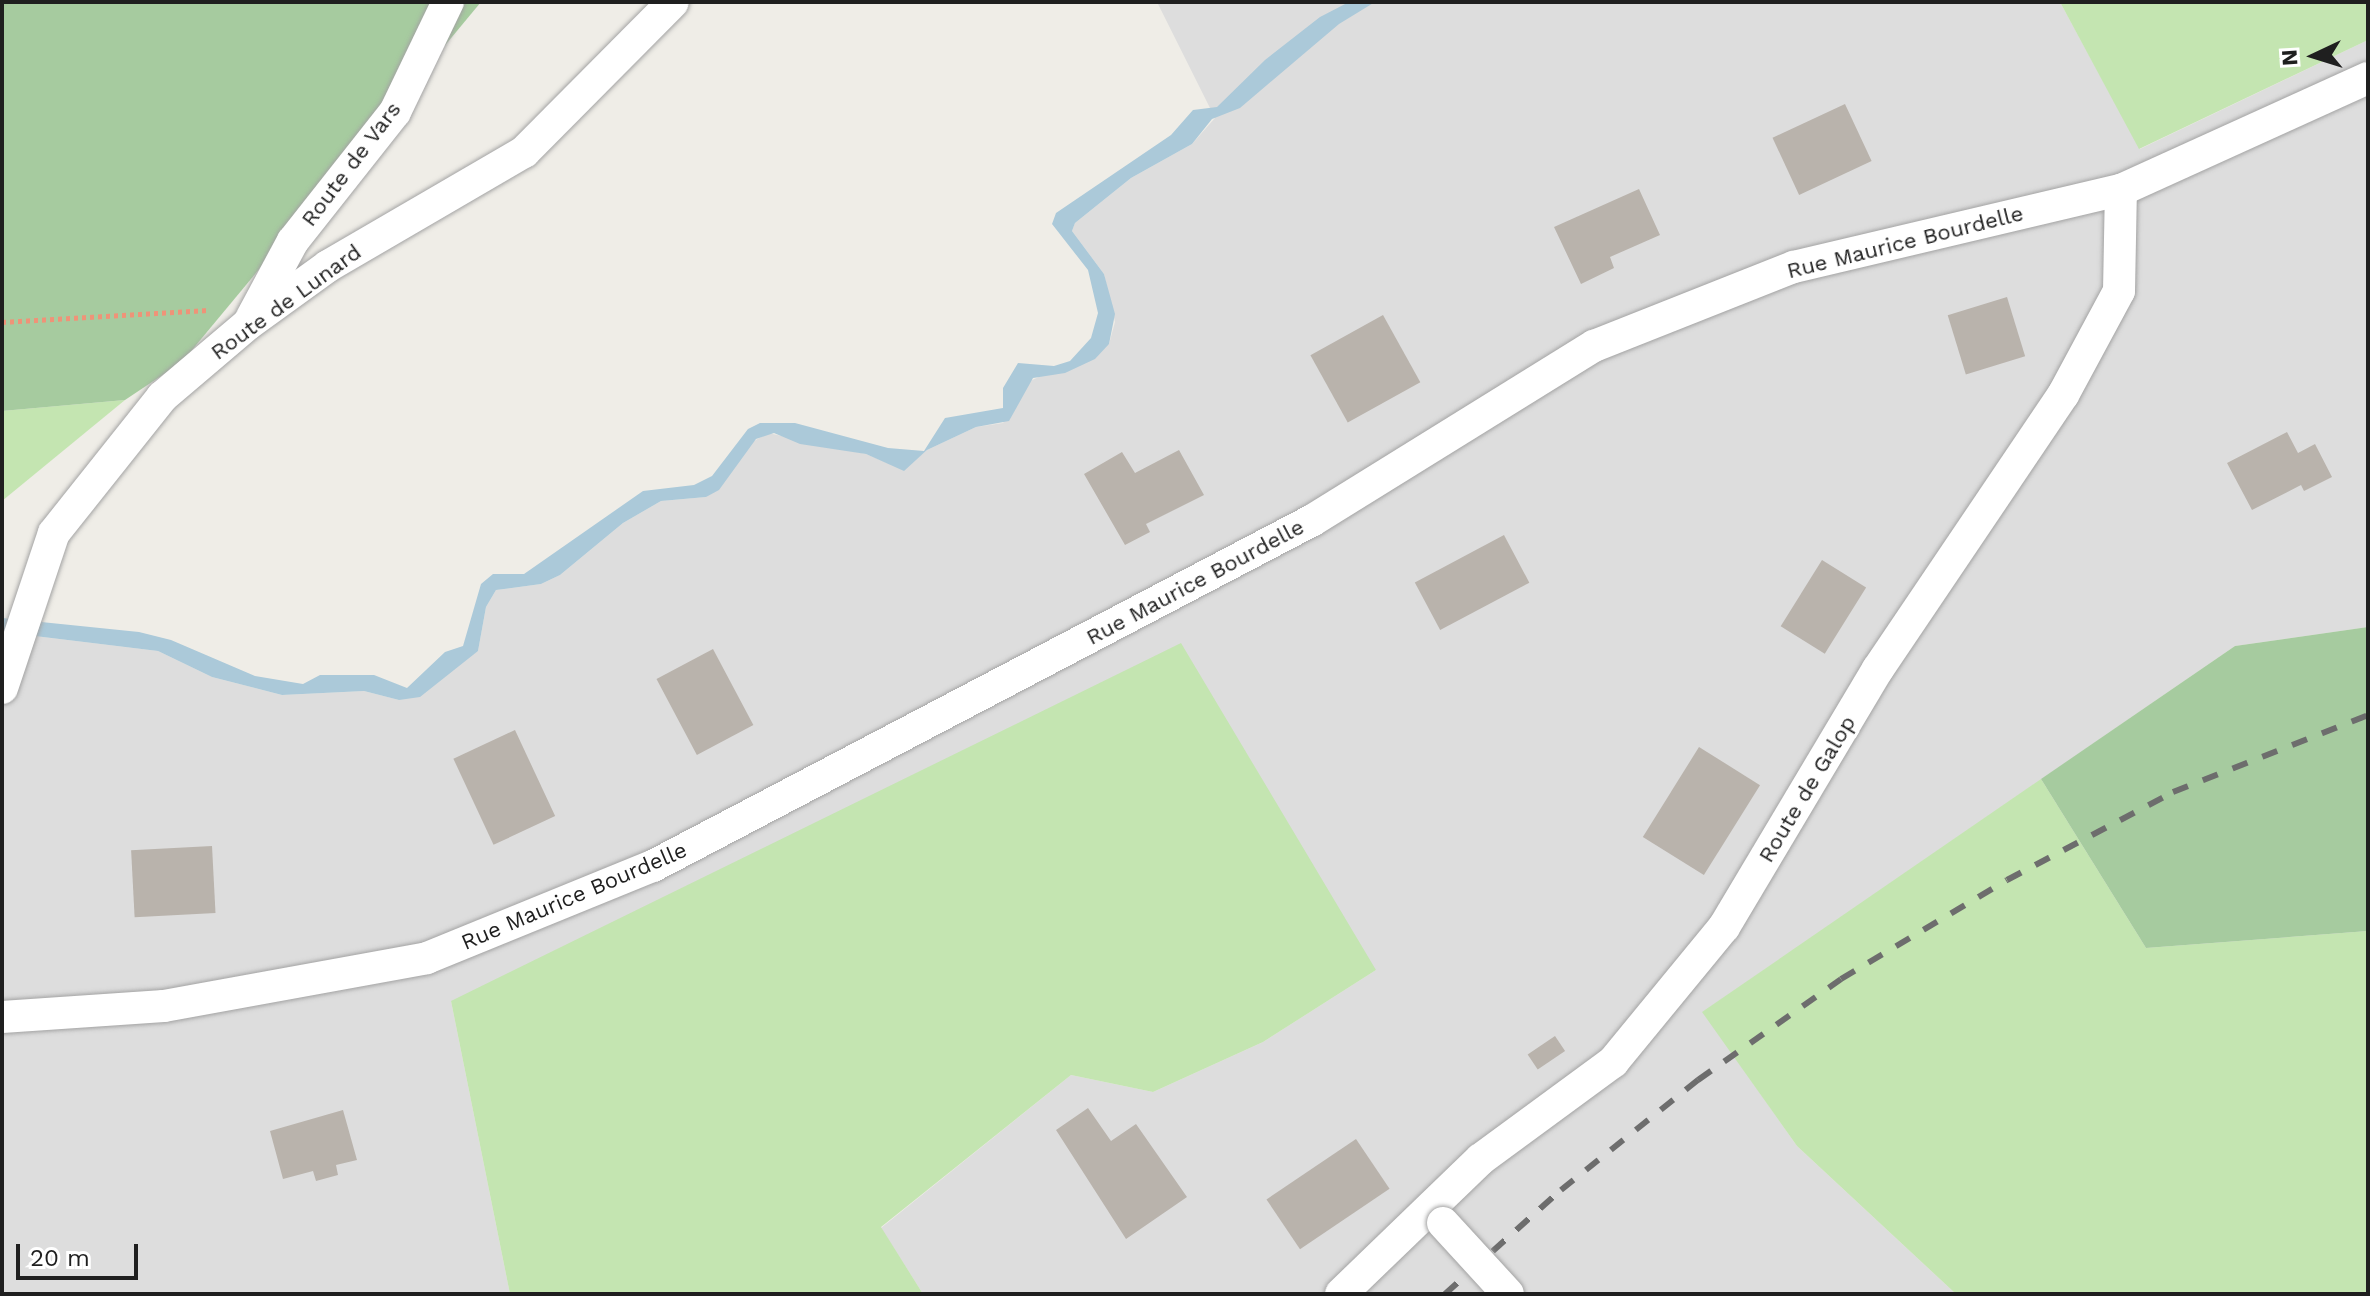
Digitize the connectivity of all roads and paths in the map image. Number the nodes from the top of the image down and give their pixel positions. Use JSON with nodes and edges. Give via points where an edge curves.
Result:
{"nodes":[{"id":1,"x":448,"y":2,"type":"edge"},
{"id":2,"x":673,"y":2,"type":"edge"},
{"id":3,"x":2368,"y":78,"type":"edge"},
{"id":4,"x":2121,"y":190,"type":"junction"},
{"id":5,"x":2,"y":322,"type":"edge"},
{"id":6,"x":248,"y":324,"type":"junction"},
{"id":7,"x":2,"y":688,"type":"edge"},
{"id":8,"x":2,"y":1017,"type":"edge"},
{"id":9,"x":1436,"y":1215,"type":"junction"},
{"id":10,"x":1341,"y":1294,"type":"edge"},
{"id":11,"x":1508,"y":1294,"type":"edge"}],
"edges":[{"from":1,"to":6,"type":"street","name":"Route de Vars","via":[[395,112],[293,241]]},
{"from":2,"to":6,"type":"street","name":"Route de Lunard","via":[[524,152],[328,266]]},
{"from":3,"to":4,"type":"street","name":"Rue Maurice Bourdelle"},
{"from":4,"to":8,"type":"street","name":"Rue Maurice Bourdelle","via":[[1794,267],[1594,346],[1285,535],[653,866],[427,958],[164,1006]]},
{"from":4,"to":9,"type":"street","name":"Route de Galop","via":[[2119,291],[2063,395],[1878,669],[1724,927],[1613,1062],[1481,1159]]},
{"from":5,"to":6,"type":"path","via":[[211,309]]},
{"from":6,"to":7,"type":"street","name":"Route de Lunard","via":[[162,397],[54,533]]},
{"from":9,"to":10,"type":"street","name":"Route de Galop"},
{"from":9,"to":11,"type":"street","bridge":true}]}
